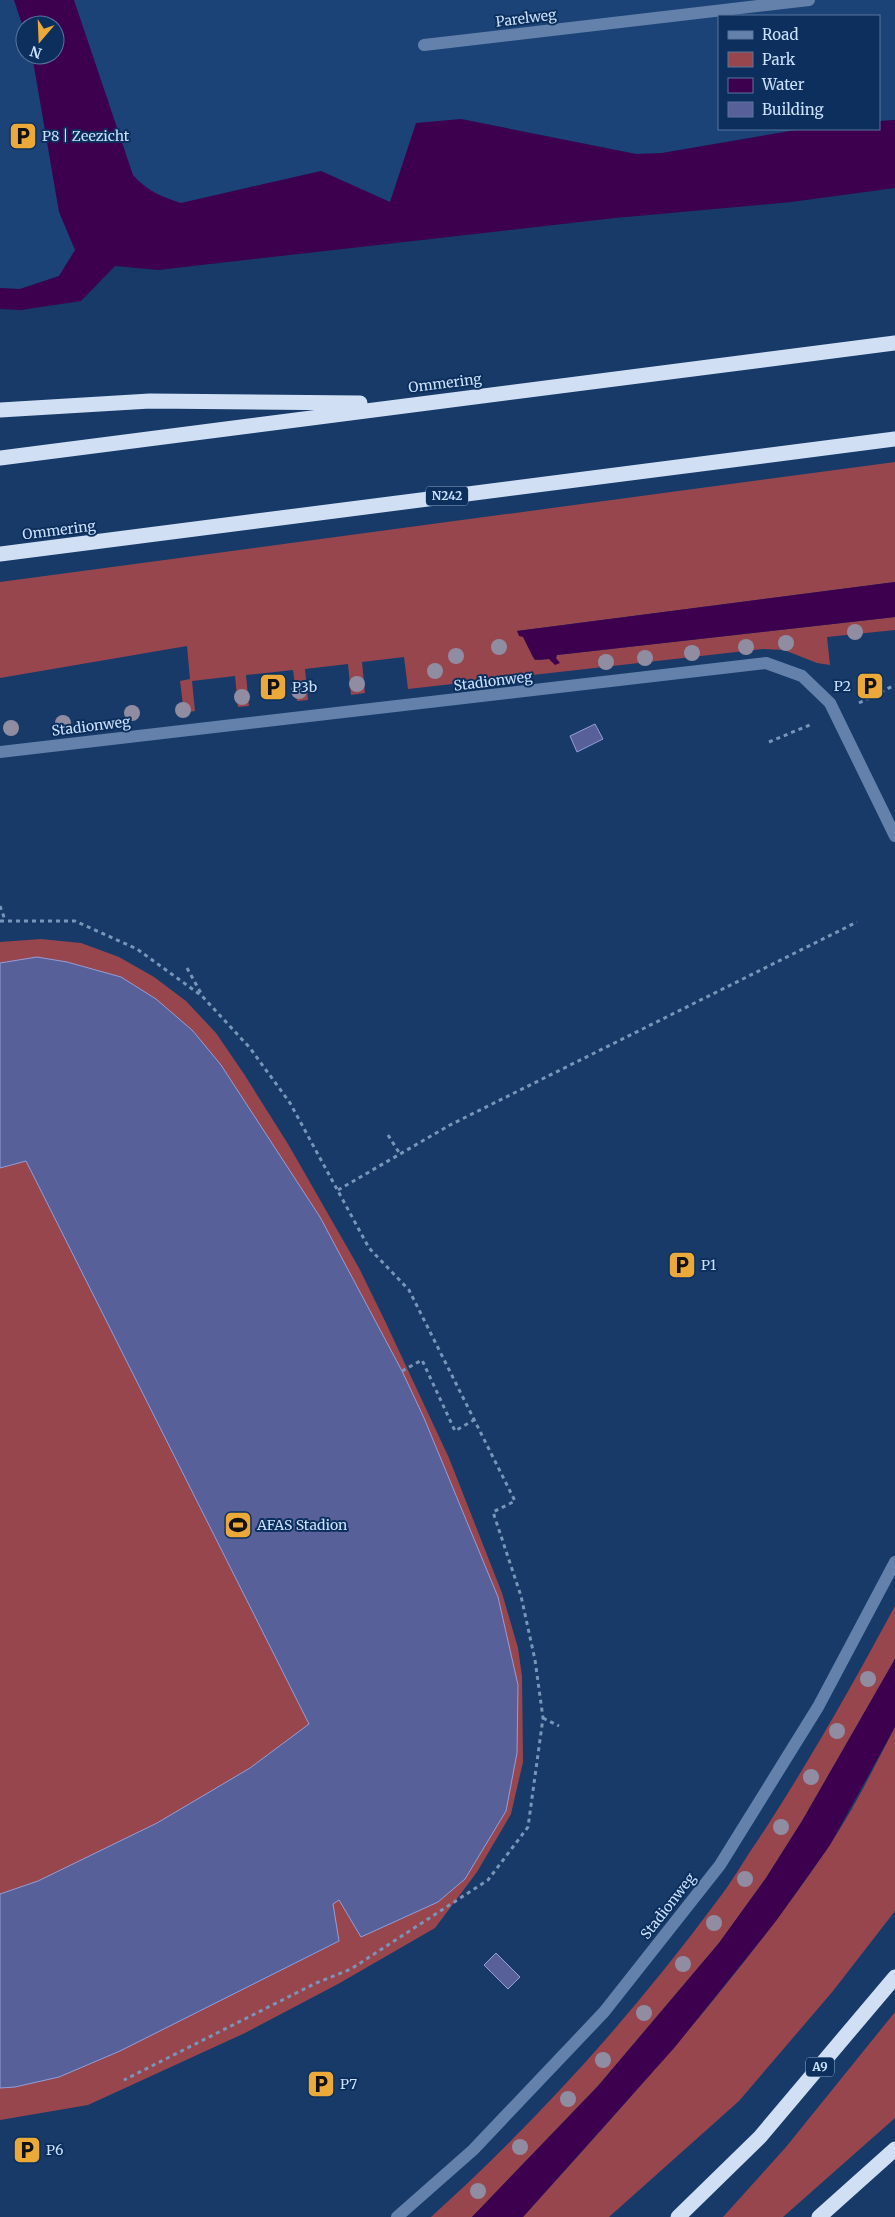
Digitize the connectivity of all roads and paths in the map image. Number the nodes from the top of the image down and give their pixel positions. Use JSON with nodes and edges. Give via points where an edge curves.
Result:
{"nodes":[{"id":1,"x":809,"y":0,"type":"edge"},
{"id":2,"x":424,"y":44,"type":"dead end"},
{"id":3,"x":895,"y":343,"type":"edge"},
{"id":4,"x":414,"y":404,"type":"junction"},
{"id":5,"x":0,"y":410,"type":"edge"},
{"id":6,"x":895,"y":439,"type":"edge"},
{"id":7,"x":0,"y":458,"type":"edge"},
{"id":8,"x":0,"y":554,"type":"edge"},
{"id":9,"x":0,"y":752,"type":"edge"},
{"id":10,"x":895,"y":836,"type":"edge"},
{"id":11,"x":0,"y":906,"type":"edge"},
{"id":12,"x":5,"y":920,"type":"junction"},
{"id":13,"x":0,"y":921,"type":"edge"},
{"id":14,"x":857,"y":922,"type":"dead end"},
{"id":15,"x":187,"y":968,"type":"dead end"},
{"id":16,"x":202,"y":996,"type":"junction"},
{"id":17,"x":388,"y":1135,"type":"dead end"},
{"id":18,"x":400,"y":1154,"type":"junction"},
{"id":19,"x":337,"y":1190,"type":"junction"},
{"id":20,"x":402,"y":1371,"type":"dead end"},
{"id":21,"x":474,"y":1420,"type":"junction"},
{"id":22,"x":895,"y":1562,"type":"edge"},
{"id":23,"x":543,"y":1718,"type":"junction"},
{"id":24,"x":559,"y":1726,"type":"dead end"},
{"id":25,"x":895,"y":1977,"type":"edge"},
{"id":26,"x":124,"y":2080,"type":"dead end"},
{"id":27,"x":895,"y":2149,"type":"edge"},
{"id":28,"x":397,"y":2217,"type":"edge"},
{"id":29,"x":678,"y":2217,"type":"edge"},
{"id":30,"x":819,"y":2217,"type":"edge"}],
"edges":[{"from":1,"to":2,"type":"street","name":"Parelweg"},
{"from":3,"to":4,"type":"highway","name":"Ommering"},
{"from":4,"to":5,"type":"highway","via":[[150,401]]},
{"from":4,"to":7,"type":"highway","name":"Ommering"},
{"from":6,"to":8,"type":"highway","name":"Ommering","number":"N242"},
{"from":9,"to":10,"type":"street","name":"Stadionweg","via":[[766,663],[802,676],[830,703]]},
{"from":11,"to":12,"type":"path"},
{"from":12,"to":13,"type":"path"},
{"from":12,"to":16,"type":"path","via":[[75,921],[137,949]]},
{"from":14,"to":18,"type":"path","via":[[450,1125]]},
{"from":15,"to":16,"type":"path"},
{"from":16,"to":19,"type":"path","via":[[250,1048],[290,1103]]},
{"from":17,"to":18,"type":"path"},
{"from":18,"to":19,"type":"path"},
{"from":19,"to":21,"type":"path","via":[[369,1248],[408,1290]]},
{"from":20,"to":21,"type":"path","via":[[422,1360],[455,1431]]},
{"from":21,"to":23,"type":"path","via":[[515,1501],[492,1512],[521,1596]]},
{"from":22,"to":28,"type":"street","name":"Stadionweg","via":[[818,1707],[720,1865],[604,2012],[473,2150]]},
{"from":23,"to":24,"type":"path"},
{"from":23,"to":26,"type":"path","via":[[528,1827],[488,1880],[351,1969],[307,1987]]},
{"from":25,"to":29,"type":"highway","number":"A9","via":[[760,2137]]},
{"from":27,"to":30,"type":"highway"}]}
